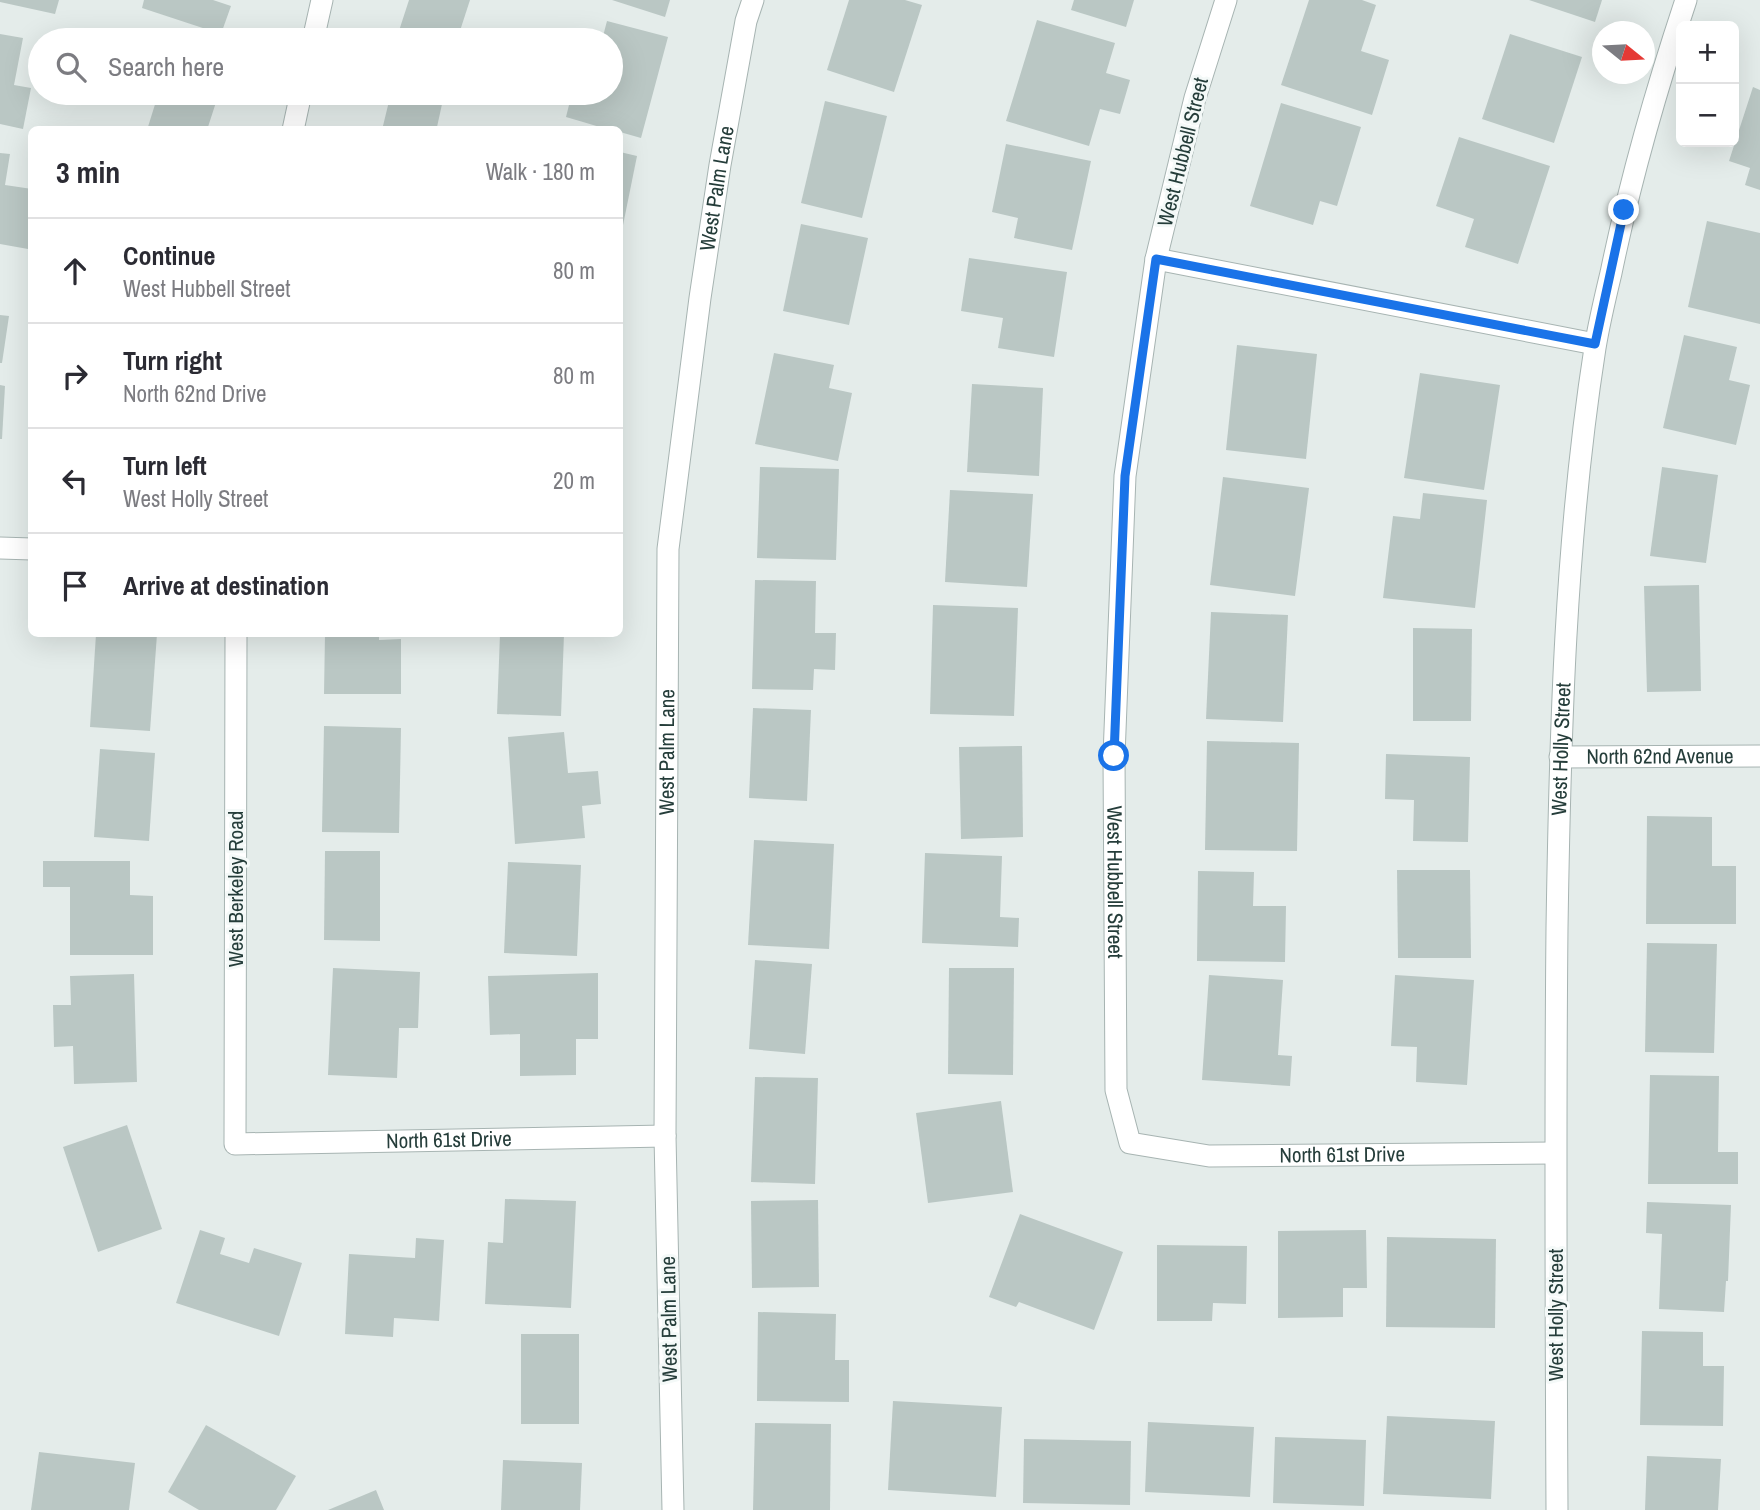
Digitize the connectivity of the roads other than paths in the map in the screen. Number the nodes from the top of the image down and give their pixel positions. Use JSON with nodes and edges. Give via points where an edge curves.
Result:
{"nodes":[{"id":1,"x":323,"y":0,"type":"edge"},
{"id":2,"x":753,"y":0,"type":"edge"},
{"id":3,"x":1226,"y":0,"type":"edge"},
{"id":4,"x":1686,"y":0,"type":"edge"},
{"id":5,"x":316,"y":28,"type":"edge"},
{"id":6,"x":298,"y":105,"type":"edge"},
{"id":7,"x":294,"y":126,"type":"edge"},
{"id":8,"x":1156,"y":259,"type":"junction"},
{"id":9,"x":1595,"y":344,"type":"junction"},
{"id":10,"x":0,"y":548,"type":"edge"},
{"id":11,"x":28,"y":549,"type":"edge"},
{"id":12,"x":236,"y":637,"type":"edge"},
{"id":13,"x":1760,"y":756,"type":"edge"},
{"id":14,"x":1560,"y":757,"type":"junction"},
{"id":15,"x":665,"y":1136,"type":"junction"},
{"id":16,"x":1130,"y":1143,"type":"joint"},
{"id":17,"x":235,"y":1144,"type":"joint"},
{"id":18,"x":1555,"y":1153,"type":"junction"},
{"id":19,"x":673,"y":1510,"type":"edge"},
{"id":20,"x":1557,"y":1510,"type":"edge"}],
"edges":[{"from":1,"to":5,"type":"street"},
{"from":2,"to":15,"type":"street","name":"West Palm Lane","via":[[718,178],[668,549]]},
{"from":3,"to":8,"type":"street","name":"West Hubbell Street","via":[[1195,98]]},
{"from":4,"to":9,"type":"street","name":"West Holly Street","via":[[1624,210]]},
{"from":6,"to":7,"type":"street"},
{"from":8,"to":9,"type":"street"},
{"from":8,"to":16,"type":"street","name":"West Hubbell Street","via":[[1125,476],[1114,756],[1116,1090]]},
{"from":9,"to":14,"type":"street","name":"West Holly Street","via":[[1569,580]]},
{"from":10,"to":11,"type":"street"},
{"from":12,"to":17,"type":"street","name":"West Berkeley Road"},
{"from":13,"to":14,"type":"street","name":"North 62nd Avenue"},
{"from":14,"to":18,"type":"street","name":"West Holly Street"},
{"from":15,"to":17,"type":"street","name":"North 61st Drive"},
{"from":15,"to":19,"type":"street","name":"West Palm Lane"},
{"from":16,"to":18,"type":"street","name":"North 61st Drive","via":[[1209,1156]]},
{"from":18,"to":20,"type":"street","name":"West Holly Street"}]}
